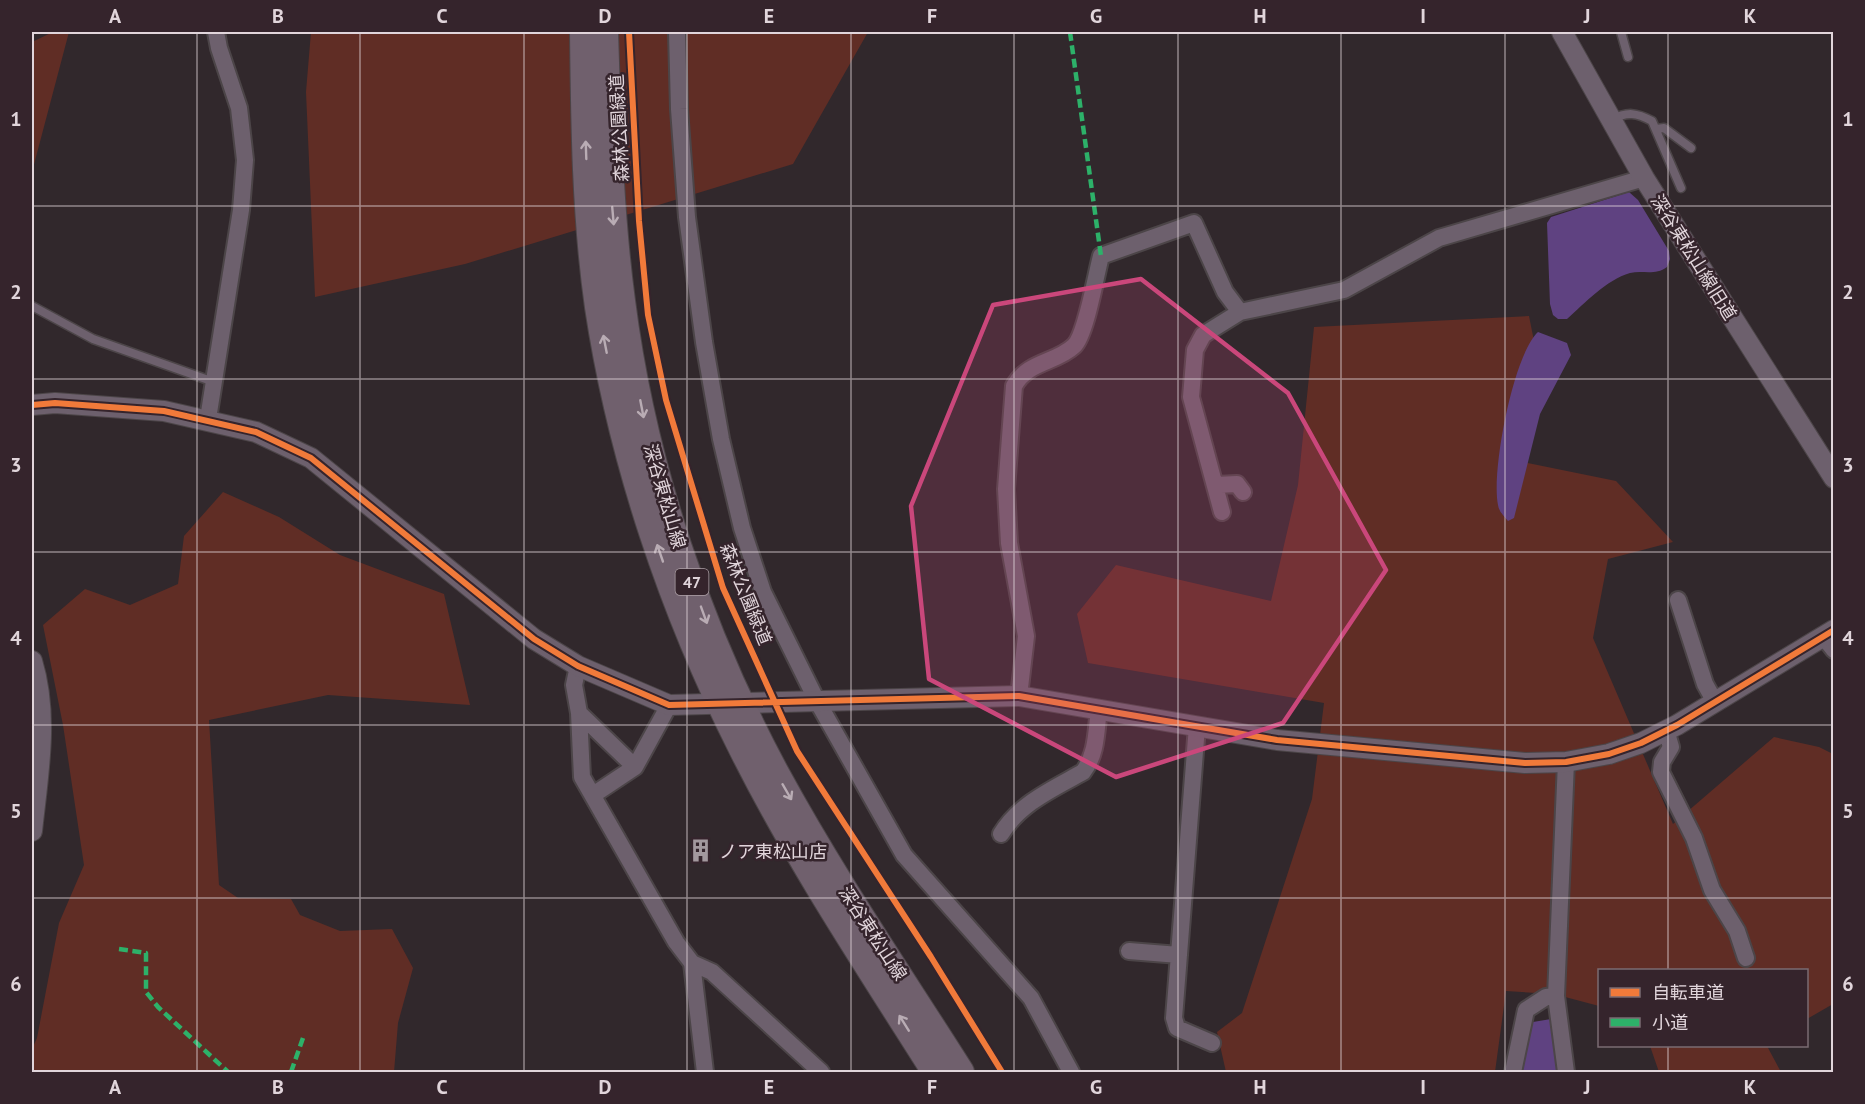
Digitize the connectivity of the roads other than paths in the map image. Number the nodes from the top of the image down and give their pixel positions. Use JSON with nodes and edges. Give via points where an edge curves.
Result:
{"nodes":[{"id":1,"x":216,"y":32,"type":"edge"},
{"id":2,"x":583,"y":32,"type":"edge"},
{"id":3,"x":605,"y":32,"type":"edge"},
{"id":4,"x":677,"y":32,"type":"edge"},
{"id":5,"x":1562,"y":32,"type":"edge"},
{"id":6,"x":1621,"y":32,"type":"edge"},
{"id":7,"x":1628,"y":57,"type":"dead end"},
{"id":8,"x":1612,"y":121,"type":"junction"},
{"id":9,"x":1656,"y":129,"type":"junction"},
{"id":10,"x":1691,"y":148,"type":"dead end"},
{"id":11,"x":1644,"y":178,"type":"junction"},
{"id":12,"x":1681,"y":188,"type":"dead end"},
{"id":13,"x":32,"y":306,"type":"edge"},
{"id":14,"x":1240,"y":312,"type":"junction"},
{"id":15,"x":214,"y":382,"type":"junction"},
{"id":16,"x":32,"y":405,"type":"edge"},
{"id":17,"x":208,"y":419,"type":"junction"},
{"id":18,"x":1833,"y":478,"type":"edge"},
{"id":19,"x":1216,"y":485,"type":"junction"},
{"id":20,"x":1243,"y":492,"type":"dead end"},
{"id":21,"x":1222,"y":512,"type":"dead end"},
{"id":22,"x":1678,"y":600,"type":"dead end"},
{"id":23,"x":1830,"y":639,"type":"edge"},
{"id":24,"x":32,"y":661,"type":"edge"},
{"id":25,"x":578,"y":666,"type":"junction"},
{"id":26,"x":1019,"y":696,"type":"junction"},
{"id":27,"x":816,"y":699,"type":"junction"},
{"id":28,"x":731,"y":702,"type":"junction"},
{"id":29,"x":1714,"y":702,"type":"junction"},
{"id":30,"x":669,"y":705,"type":"junction"},
{"id":31,"x":1099,"y":709,"type":"junction"},
{"id":32,"x":579,"y":713,"type":"junction"},
{"id":33,"x":1197,"y":726,"type":"junction"},
{"id":34,"x":1666,"y":730,"type":"junction"},
{"id":35,"x":1566,"y":762,"type":"junction"},
{"id":36,"x":635,"y":767,"type":"junction"},
{"id":37,"x":593,"y":795,"type":"junction"},
{"id":38,"x":32,"y":831,"type":"edge"},
{"id":39,"x":1001,"y":834,"type":"dead end"},
{"id":40,"x":1130,"y":951,"type":"dead end"},
{"id":41,"x":1179,"y":955,"type":"junction"},
{"id":42,"x":1746,"y":958,"type":"dead end"},
{"id":43,"x":692,"y":963,"type":"junction"},
{"id":44,"x":1556,"y":996,"type":"junction"},
{"id":45,"x":1212,"y":1043,"type":"dead end"},
{"id":46,"x":705,"y":1072,"type":"edge"},
{"id":47,"x":820,"y":1072,"type":"edge"},
{"id":48,"x":935,"y":1072,"type":"edge"},
{"id":49,"x":961,"y":1072,"type":"edge"},
{"id":50,"x":1071,"y":1072,"type":"edge"},
{"id":51,"x":1513,"y":1072,"type":"edge"},
{"id":52,"x":1566,"y":1072,"type":"edge"}],
"edges":[{"from":1,"to":15,"type":"street","via":[[239,108],[245,160]]},
{"from":28,"to":2,"type":"main road","name":"深谷東松山線","number":"47","one_way":true,"via":[[696,646],[656,543],[637,484],[609,364],[591,242]]},
{"from":3,"to":28,"type":"main road","name":"深谷東松山線","number":"47","one_way":true,"via":[[615,240],[640,402],[680,549]]},
{"from":4,"to":27,"type":"street","via":[[687,217],[721,439],[742,528],[764,592]]},
{"from":5,"to":8,"type":"street","name":"深谷東松山線旧道"},
{"from":6,"to":7,"type":"lane"},
{"from":8,"to":9,"type":"lane","via":[[1623,113],[1640,115],[1652,121]]},
{"from":8,"to":11,"type":"street","name":"深谷東松山線旧道"},
{"from":9,"to":10,"type":"lane","via":[[1664,128]]},
{"from":9,"to":12,"type":"lane"},
{"from":11,"to":14,"type":"street","via":[[1439,238],[1344,290]]},
{"from":11,"to":18,"type":"street","name":"深谷東松山線旧道"},
{"from":13,"to":15,"type":"lane","via":[[93,339]]},
{"from":14,"to":19,"type":"street","via":[[1203,334],[1193,361],[1193,409]]},
{"from":14,"to":26,"type":"street","via":[[1225,292],[1194,223],[1101,256],[1075,345],[1017,380],[1006,489],[1009,543],[1026,636]]},
{"from":15,"to":17,"type":"street"},
{"from":16,"to":17,"type":"street","via":[[108,406]]},
{"from":17,"to":25,"type":"street","via":[[255,432],[311,458],[534,639]]},
{"from":19,"to":20,"type":"street","via":[[1237,484]]},
{"from":19,"to":21,"type":"street"},
{"from":22,"to":29,"type":"street"},
{"from":23,"to":29,"type":"street"},
{"from":24,"to":38,"type":"street","via":[[43,737]]},
{"from":25,"to":30,"type":"street"},
{"from":25,"to":32,"type":"street","via":[[574,686]]},
{"from":26,"to":27,"type":"street"},
{"from":26,"to":31,"type":"street"},
{"from":27,"to":28,"type":"street"},
{"from":27,"to":50,"type":"street","via":[[904,855],[1032,999]]},
{"from":28,"to":30,"type":"street"},
{"from":48,"to":28,"type":"main road","name":"深谷東松山線","number":"47","one_way":true,"via":[[781,822],[741,747]]},
{"from":28,"to":49,"type":"main road","name":"深谷東松山線","number":"47","one_way":true},
{"from":29,"to":34,"type":"street"},
{"from":30,"to":36,"type":"street"},
{"from":31,"to":33,"type":"street"},
{"from":31,"to":39,"type":"street","via":[[1094,755],[1083,772],[1028,804],[1011,818]]},
{"from":32,"to":36,"type":"street"},
{"from":32,"to":37,"type":"street","via":[[582,777]]},
{"from":33,"to":35,"type":"street","via":[[1277,740],[1525,763]]},
{"from":33,"to":41,"type":"street"},
{"from":34,"to":35,"type":"street","via":[[1609,754]]},
{"from":34,"to":42,"type":"street","via":[[1671,747],[1661,772]]},
{"from":35,"to":44,"type":"street"},
{"from":36,"to":37,"type":"street"},
{"from":37,"to":43,"type":"street","via":[[676,942]]},
{"from":40,"to":41,"type":"street"},
{"from":41,"to":45,"type":"street","via":[[1174,1018],[1177,1028]]},
{"from":43,"to":46,"type":"street"},
{"from":43,"to":47,"type":"street","via":[[712,972]]},
{"from":44,"to":51,"type":"street","via":[[1546,997],[1526,1010]]},
{"from":44,"to":52,"type":"street"}]}
